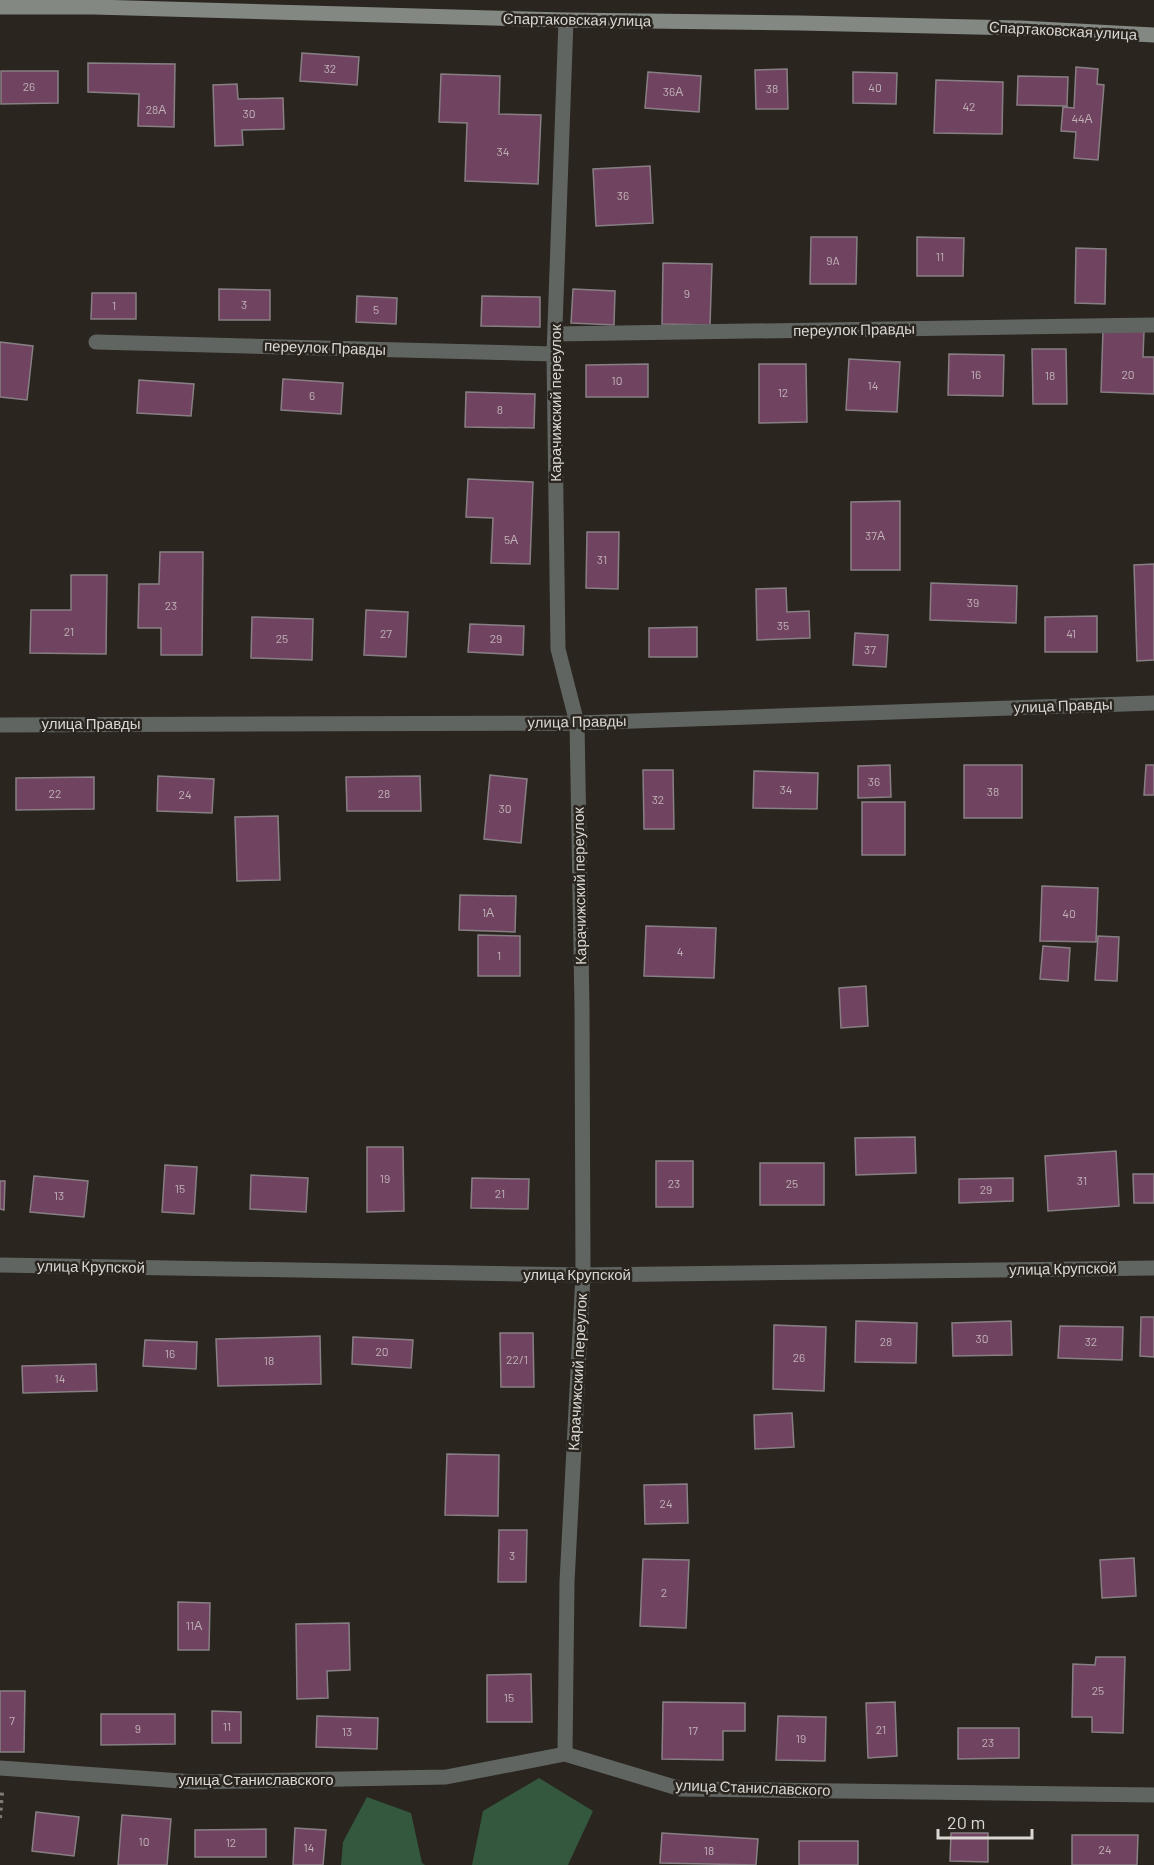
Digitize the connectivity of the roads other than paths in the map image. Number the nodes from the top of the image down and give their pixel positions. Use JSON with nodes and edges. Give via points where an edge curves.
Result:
{"nodes":[{"id":1,"x":0,"y":7,"type":"edge"},
{"id":2,"x":566,"y":20,"type":"junction"},
{"id":3,"x":1154,"y":35,"type":"edge"},
{"id":4,"x":1154,"y":325,"type":"edge"},
{"id":5,"x":555,"y":334,"type":"junction"},
{"id":6,"x":96,"y":342,"type":"dead end"},
{"id":7,"x":554,"y":354,"type":"junction"},
{"id":8,"x":1154,"y":703,"type":"edge"},
{"id":9,"x":577,"y":723,"type":"junction"},
{"id":10,"x":0,"y":724,"type":"edge"},
{"id":11,"x":0,"y":1265,"type":"edge"},
{"id":12,"x":1154,"y":1268,"type":"edge"},
{"id":13,"x":583,"y":1275,"type":"junction"},
{"id":14,"x":565,"y":1754,"type":"junction"},
{"id":15,"x":0,"y":1768,"type":"edge"},
{"id":16,"x":1154,"y":1795,"type":"edge"}],
"edges":[{"from":1,"to":2,"type":"street","name":"Спартаковская улица"},
{"from":2,"to":3,"type":"street","name":"Спартаковская улица","via":[[997,27]]},
{"from":2,"to":5,"type":"street","name":"Карачижский переулок"},
{"from":4,"to":5,"type":"street","name":"переулок Правды"},
{"from":5,"to":7,"type":"street","name":"Карачижский переулок"},
{"from":6,"to":7,"type":"street","name":"переулок Правды"},
{"from":7,"to":9,"type":"street","name":"Карачижский переулок","via":[[558,649]]},
{"from":8,"to":9,"type":"street","name":"улица Правды"},
{"from":9,"to":10,"type":"street","name":"улица Правды"},
{"from":9,"to":13,"type":"street","name":"Карачижский переулок"},
{"from":11,"to":13,"type":"street","name":"улица Крупской"},
{"from":12,"to":13,"type":"street","name":"улица Крупской"},
{"from":13,"to":14,"type":"street","name":"Карачижский переулок","via":[[567,1582]]},
{"from":14,"to":15,"type":"street","name":"улица Станиславского","via":[[434,1778],[195,1782]]},
{"from":14,"to":16,"type":"street","name":"улица Станиславского","via":[[681,1789]]}]}
